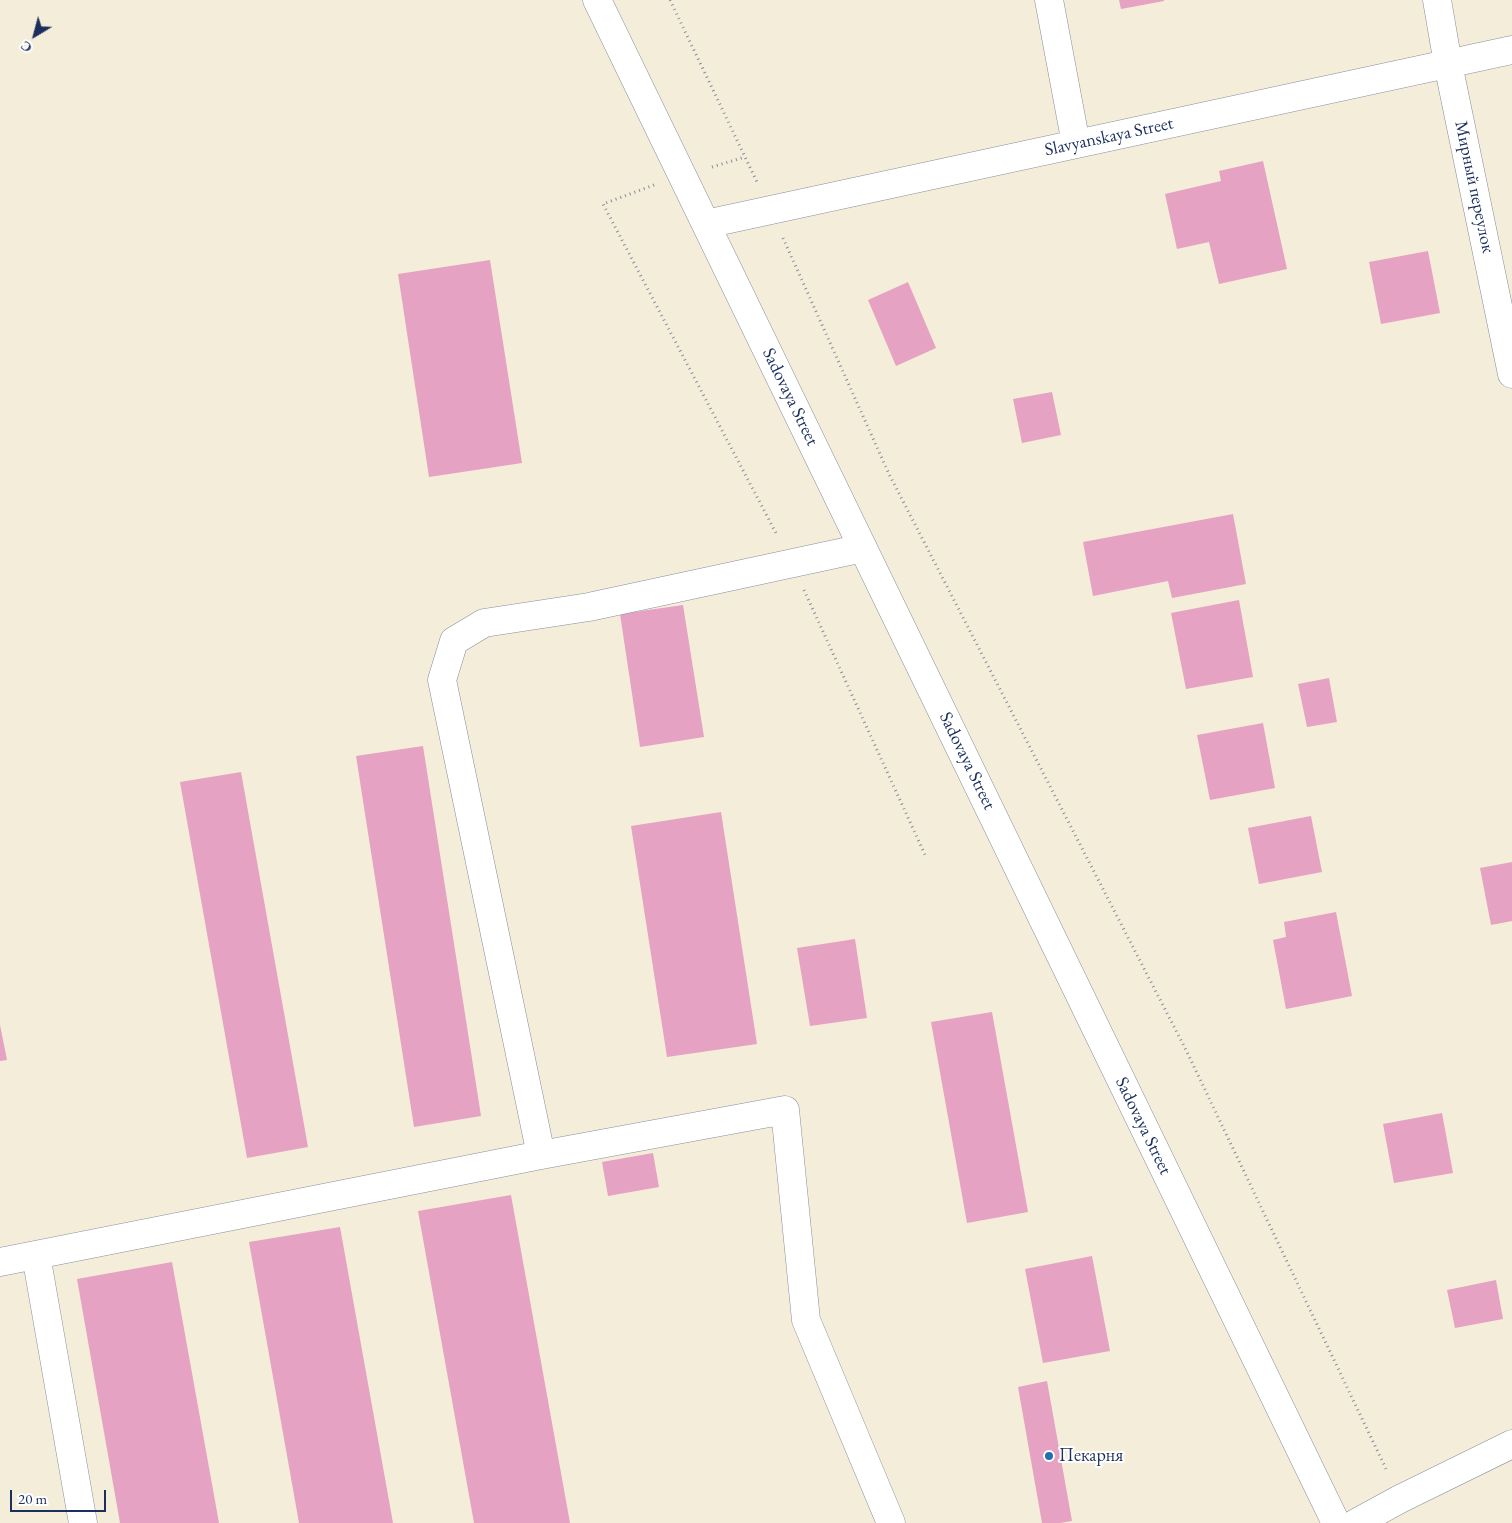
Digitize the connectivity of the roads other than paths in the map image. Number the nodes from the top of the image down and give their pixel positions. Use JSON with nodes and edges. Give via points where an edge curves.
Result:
{"nodes":[{"id":1,"x":596,"y":0,"type":"edge"},
{"id":2,"x":1049,"y":0,"type":"edge"},
{"id":3,"x":1437,"y":0,"type":"edge"},
{"id":4,"x":1512,"y":50,"type":"edge"},
{"id":5,"x":1448,"y":64,"type":"junction"},
{"id":6,"x":1076,"y":144,"type":"junction"},
{"id":7,"x":706,"y":224,"type":"junction"},
{"id":8,"x":1512,"y":374,"type":"edge"},
{"id":9,"x":863,"y":548,"type":"junction"},
{"id":10,"x":540,"y":1155,"type":"junction"},
{"id":11,"x":36,"y":1255,"type":"junction"},
{"id":12,"x":0,"y":1262,"type":"edge"},
{"id":13,"x":1512,"y":1444,"type":"edge"},
{"id":14,"x":83,"y":1523,"type":"edge"},
{"id":15,"x":890,"y":1523,"type":"edge"},
{"id":16,"x":1336,"y":1523,"type":"edge"},
{"id":17,"x":1356,"y":1523,"type":"edge"}],
"edges":[{"from":1,"to":7,"type":"street","name":"Sadovaya Street"},
{"from":2,"to":6,"type":"street"},
{"from":3,"to":5,"type":"street","name":"Мирный переулок"},
{"from":4,"to":5,"type":"street","name":"Slavyanskaya Street"},
{"from":5,"to":6,"type":"street","name":"Slavyanskaya Street"},
{"from":5,"to":8,"type":"street","name":"Мирный переулок"},
{"from":6,"to":7,"type":"street","name":"Slavyanskaya Street"},
{"from":7,"to":9,"type":"street","name":"Sadovaya Street"},
{"from":9,"to":10,"type":"street","via":[[589,607],[484,622],[454,641],[442,680]]},
{"from":9,"to":16,"type":"street","name":"Sadovaya Street"},
{"from":10,"to":11,"type":"street"},
{"from":10,"to":15,"type":"street","via":[[785,1110],[806,1320]]},
{"from":11,"to":12,"type":"street"},
{"from":11,"to":14,"type":"street"},
{"from":13,"to":17,"type":"street"}]}
